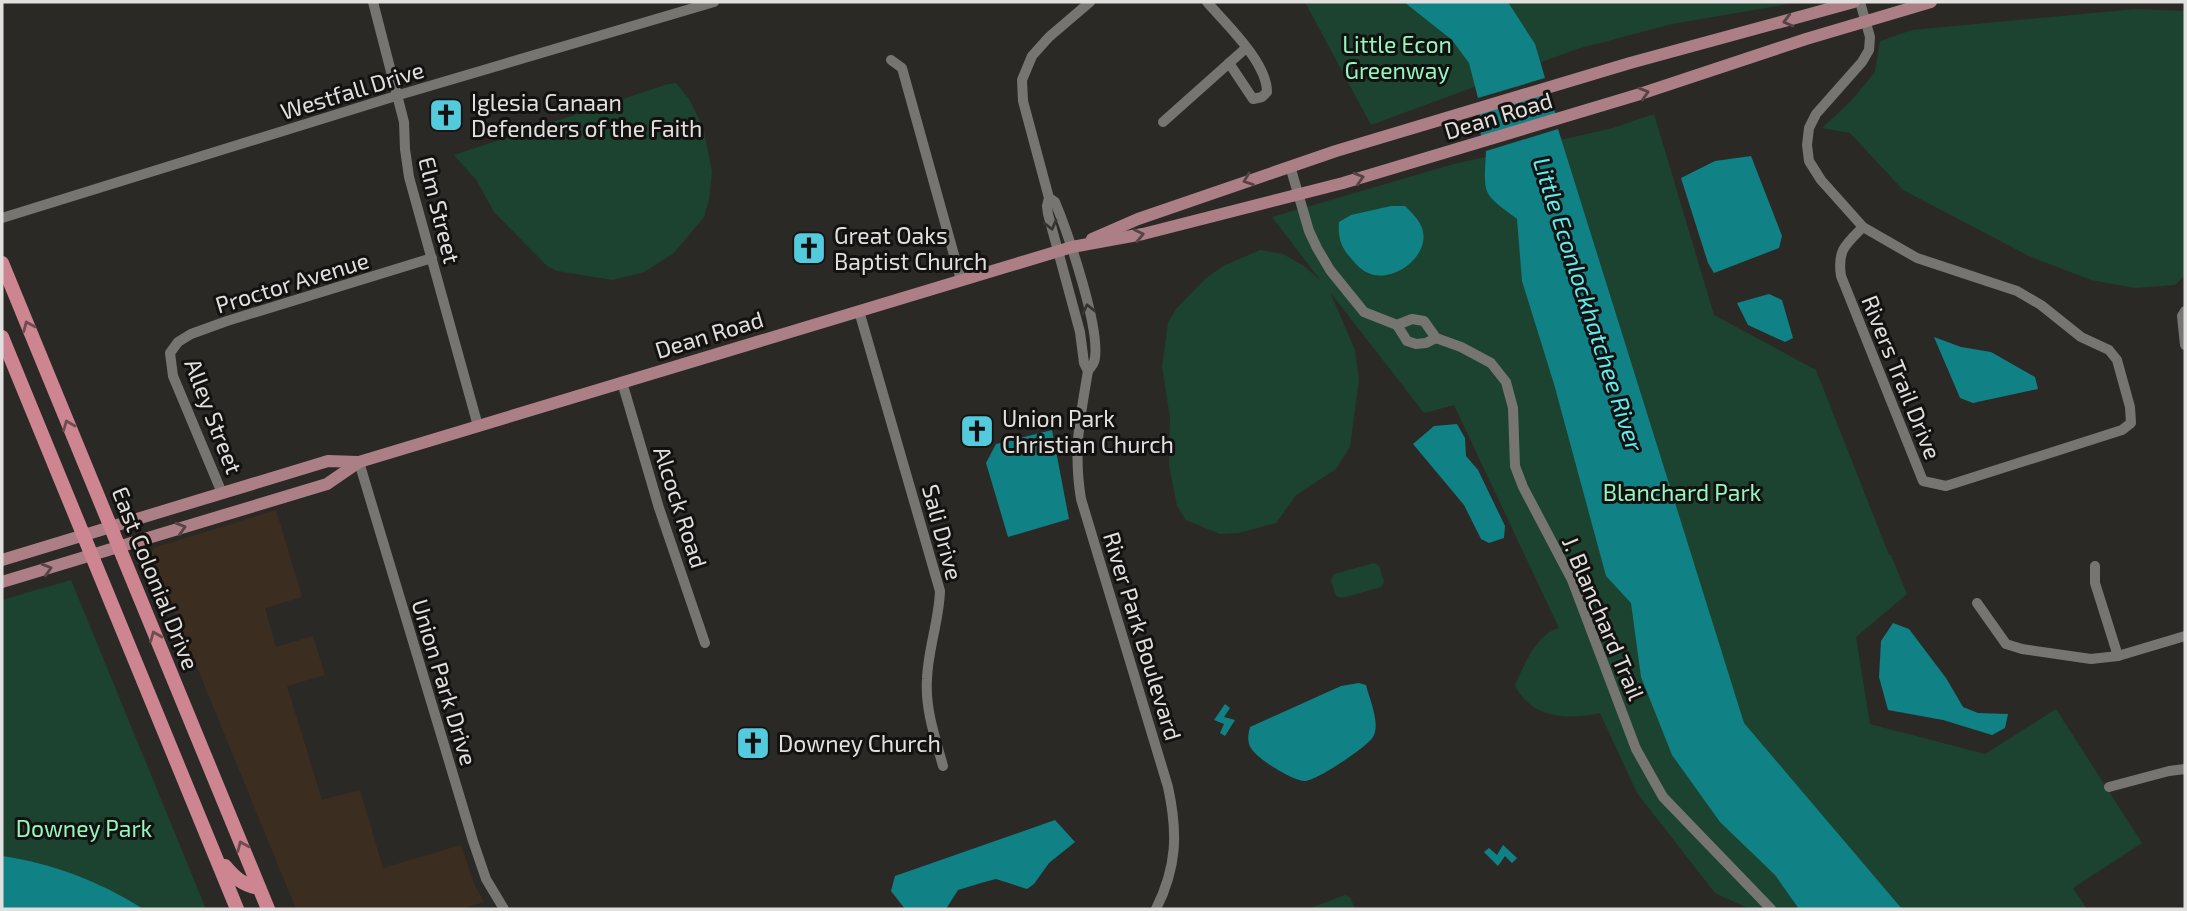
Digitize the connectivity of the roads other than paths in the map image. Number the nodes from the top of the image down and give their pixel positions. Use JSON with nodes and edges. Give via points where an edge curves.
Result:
{"nodes":[{"id":1,"x":373,"y":2,"type":"edge"},
{"id":2,"x":714,"y":2,"type":"edge"},
{"id":3,"x":1090,"y":2,"type":"edge"},
{"id":4,"x":1207,"y":2,"type":"edge"},
{"id":5,"x":1854,"y":2,"type":"edge"},
{"id":6,"x":1860,"y":2,"type":"edge"},
{"id":7,"x":1931,"y":2,"type":"edge"},
{"id":8,"x":1866,"y":21,"type":"junction"},
{"id":9,"x":1246,"y":48,"type":"junction"},
{"id":10,"x":891,"y":60,"type":"dead end"},
{"id":11,"x":1229,"y":63,"type":"junction"},
{"id":12,"x":399,"y":95,"type":"junction"},
{"id":13,"x":1163,"y":122,"type":"dead end"},
{"id":14,"x":1290,"y":166,"type":"junction"},
{"id":15,"x":1298,"y":195,"type":"junction"},
{"id":16,"x":1049,"y":198,"type":"junction"},
{"id":17,"x":2,"y":218,"type":"edge"},
{"id":18,"x":1864,"y":226,"type":"junction"},
{"id":19,"x":1072,"y":247,"type":"junction"},
{"id":20,"x":1058,"y":251,"type":"junction"},
{"id":21,"x":432,"y":258,"type":"junction"},
{"id":22,"x":2,"y":263,"type":"edge"},
{"id":23,"x":961,"y":280,"type":"junction"},
{"id":24,"x":859,"y":311,"type":"junction"},
{"id":25,"x":2185,"y":311,"type":"edge"},
{"id":26,"x":1397,"y":325,"type":"junction"},
{"id":27,"x":2,"y":337,"type":"edge"},
{"id":28,"x":1436,"y":338,"type":"junction"},
{"id":29,"x":2185,"y":345,"type":"edge"},
{"id":30,"x":170,"y":353,"type":"joint"},
{"id":31,"x":1088,"y":371,"type":"junction"},
{"id":32,"x":622,"y":382,"type":"junction"},
{"id":33,"x":478,"y":425,"type":"junction"},
{"id":34,"x":359,"y":462,"type":"junction"},
{"id":35,"x":222,"y":493,"type":"junction"},
{"id":36,"x":110,"y":527,"type":"junction"},
{"id":37,"x":84,"y":535,"type":"junction"},
{"id":38,"x":118,"y":547,"type":"junction"},
{"id":39,"x":92,"y":555,"type":"junction"},
{"id":40,"x":2,"y":560,"type":"edge"},
{"id":41,"x":2095,"y":566,"type":"dead end"},
{"id":42,"x":2,"y":582,"type":"edge"},
{"id":43,"x":1977,"y":603,"type":"dead end"},
{"id":44,"x":2185,"y":636,"type":"edge"},
{"id":45,"x":705,"y":643,"type":"dead end"},
{"id":46,"x":2118,"y":656,"type":"junction"},
{"id":47,"x":943,"y":766,"type":"dead end"},
{"id":48,"x":2185,"y":769,"type":"edge"},
{"id":49,"x":2109,"y":787,"type":"dead end"},
{"id":50,"x":215,"y":854,"type":"junction"},
{"id":51,"x":259,"y":888,"type":"junction"},
{"id":52,"x":237,"y":909,"type":"edge"},
{"id":53,"x":268,"y":909,"type":"edge"},
{"id":54,"x":504,"y":909,"type":"edge"},
{"id":55,"x":1156,"y":909,"type":"edge"},
{"id":56,"x":1771,"y":909,"type":"edge"}],
"edges":[{"from":1,"to":12,"type":"street","name":"Elm Street"},
{"from":2,"to":12,"type":"street","name":"Westfall Drive"},
{"from":3,"to":16,"type":"street","via":[[1032,56],[1022,80],[1023,101]]},
{"from":4,"to":9,"type":"street"},
{"from":5,"to":14,"type":"main road","name":"Dean Road","one_way":true},
{"from":6,"to":8,"type":"street","name":"Rivers Trail Drive"},
{"from":7,"to":8,"type":"main road","name":"Dean Road"},
{"from":15,"to":8,"type":"main road","name":"Dean Road","one_way":true,"via":[[1579,113]]},
{"from":8,"to":18,"type":"street","name":"Rivers Trail Drive","via":[[1869,50],[1816,114],[1807,145],[1809,161],[1821,180]]},
{"from":9,"to":11,"type":"street"},
{"from":9,"to":11,"type":"street","via":[[1267,82],[1262,97],[1253,99]]},
{"from":10,"to":23,"type":"street","via":[[902,68]]},
{"from":11,"to":13,"type":"street"},
{"from":12,"to":17,"type":"street","name":"Westfall Drive"},
{"from":12,"to":21,"type":"street","name":"Elm Street","via":[[409,177]]},
{"from":14,"to":15,"type":"street","name":"J. Blanchard Trail"},
{"from":14,"to":19,"type":"main road","name":"Dean Road","one_way":true},
{"from":19,"to":15,"type":"main road","name":"Dean Road","one_way":true},
{"from":15,"to":26,"type":"street","name":"J. Blanchard Trail","via":[[1309,231],[1330,270],[1364,312]]},
{"from":16,"to":19,"type":"street","name":"River Park Boulevard","via":[[1055,202]]},
{"from":16,"to":20,"type":"street","name":"River Park Boulevard","one_way":true},
{"from":18,"to":18,"type":"street","name":"Rivers Trail Drive","via":[[1917,258],[2017,292],[2081,337],[2109,350],[2117,360],[2131,423],[2122,430],[1946,486],[1923,481],[1841,276],[1838,260]]},
{"from":19,"to":20,"type":"main road","name":"Dean Road"},
{"from":31,"to":19,"type":"street","name":"River Park Boulevard","one_way":true,"via":[[1094,362],[1093,326]]},
{"from":20,"to":23,"type":"main road","name":"Dean Road"},
{"from":20,"to":31,"type":"street","name":"River Park Boulevard"},
{"from":21,"to":30,"type":"street","name":"Proctor Avenue","via":[[191,334]]},
{"from":21,"to":33,"type":"street","name":"Elm Street"},
{"from":36,"to":22,"type":"highway","name":"East Colonial Drive","one_way":true},
{"from":23,"to":24,"type":"main road","name":"Dean Road"},
{"from":24,"to":32,"type":"main road","name":"Dean Road"},
{"from":24,"to":47,"type":"street","name":"Sali Drive","via":[[940,591],[926,696]]},
{"from":25,"to":29,"type":"street"},
{"from":26,"to":28,"type":"street","name":"J. Blanchard Trail","via":[[1412,319],[1424,321]]},
{"from":26,"to":28,"type":"street","name":"J. Blanchard Trail","via":[[1407,341],[1426,343]]},
{"from":27,"to":37,"type":"highway"},
{"from":28,"to":56,"type":"street","name":"J. Blanchard Trail","via":[[1481,356],[1506,382],[1513,408],[1515,466],[1572,580],[1636,749],[1663,797]]},
{"from":30,"to":35,"type":"street","name":"Alley Street","via":[[173,376]]},
{"from":31,"to":55,"type":"street","name":"River Park Boulevard","via":[[1076,442],[1081,499],[1175,819],[1170,877]]},
{"from":32,"to":33,"type":"main road","name":"Dean Road"},
{"from":32,"to":45,"type":"street","name":"Alcock Road"},
{"from":33,"to":34,"type":"main road","name":"Dean Road"},
{"from":34,"to":35,"type":"main road","name":"Dean Road","via":[[328,461]]},
{"from":38,"to":34,"type":"main road","name":"Dean Road","one_way":true,"via":[[327,484]]},
{"from":34,"to":54,"type":"street","name":"Union Park Drive","via":[[473,841],[486,879]]},
{"from":35,"to":36,"type":"main road","name":"Dean Road"},
{"from":36,"to":37,"type":"main road","name":"Dean Road"},
{"from":36,"to":38,"type":"highway","name":"East Colonial Drive"},
{"from":37,"to":39,"type":"highway"},
{"from":37,"to":40,"type":"main road","name":"Dean Road"},
{"from":38,"to":39,"type":"main road","name":"Dean Road"},
{"from":51,"to":38,"type":"highway","name":"East Colonial Drive","one_way":true},
{"from":42,"to":39,"type":"main road","name":"Dean Road","one_way":true},
{"from":39,"to":50,"type":"highway"},
{"from":41,"to":46,"type":"street","via":[[2095,583]]},
{"from":43,"to":46,"type":"street","via":[[2006,644],[2091,659]]},
{"from":44,"to":46,"type":"street"},
{"from":48,"to":49,"type":"street"},
{"from":50,"to":51,"type":"highway","via":[[235,878]]},
{"from":50,"to":52,"type":"highway"},
{"from":51,"to":53,"type":"highway","name":"East Colonial Drive"}]}
